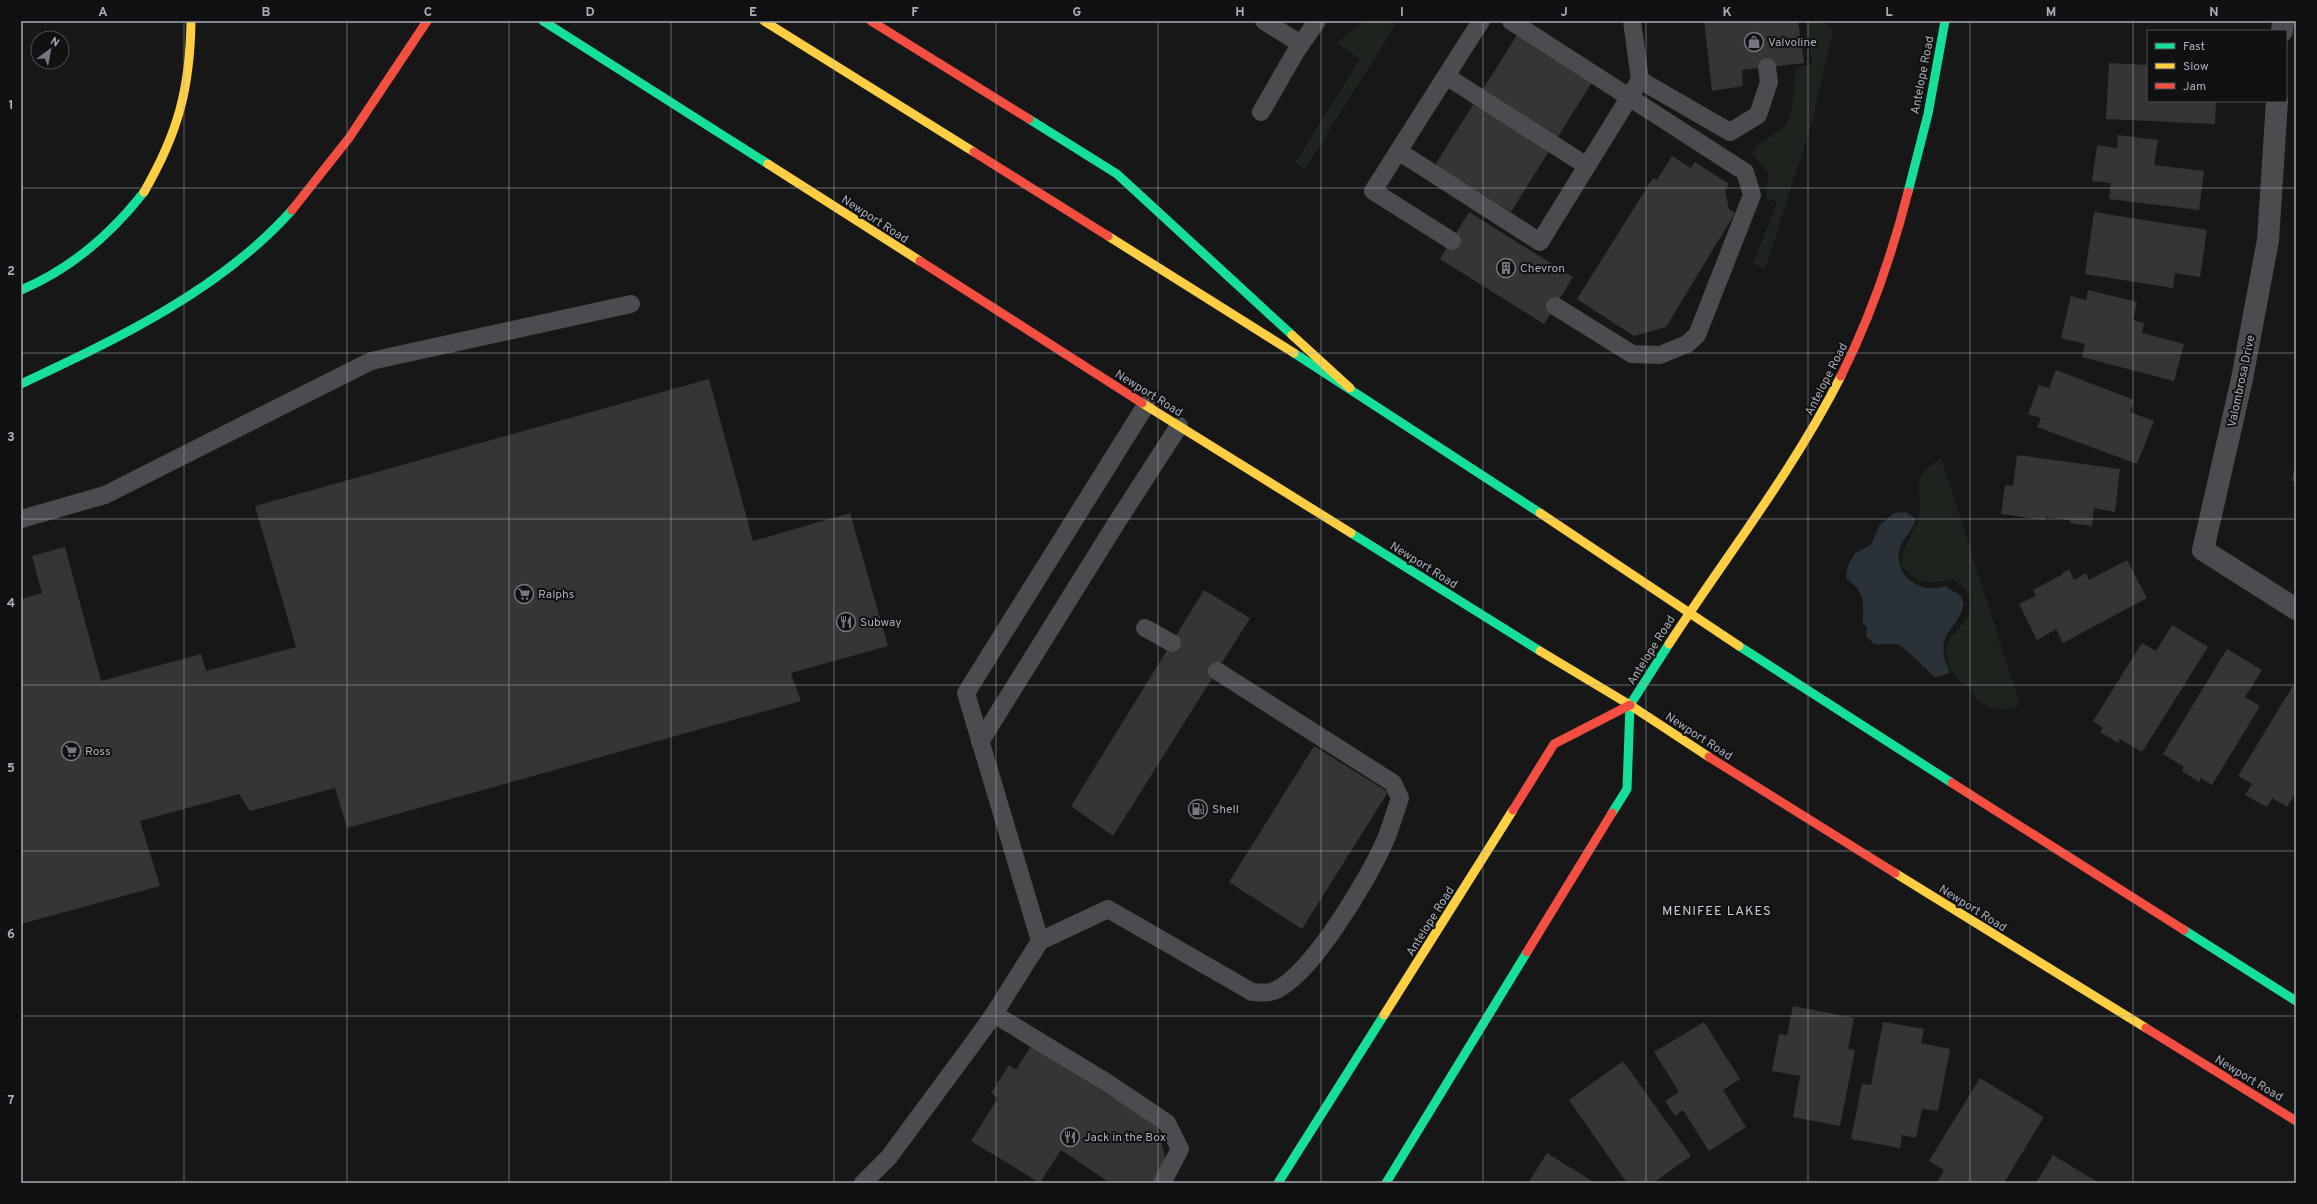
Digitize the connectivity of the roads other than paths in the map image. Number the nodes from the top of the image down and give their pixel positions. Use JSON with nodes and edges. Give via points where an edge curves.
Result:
{"nodes":[{"id":1,"x":191,"y":21,"type":"edge"},
{"id":2,"x":427,"y":21,"type":"edge"},
{"id":3,"x":544,"y":21,"type":"edge"},
{"id":4,"x":764,"y":21,"type":"edge"},
{"id":5,"x":870,"y":21,"type":"edge"},
{"id":6,"x":1264,"y":21,"type":"edge"},
{"id":7,"x":1317,"y":21,"type":"edge"},
{"id":8,"x":1481,"y":21,"type":"edge"},
{"id":9,"x":1511,"y":21,"type":"edge"},
{"id":10,"x":1632,"y":21,"type":"edge"},
{"id":11,"x":1944,"y":21,"type":"edge"},
{"id":12,"x":1301,"y":44,"type":"junction"},
{"id":13,"x":1767,"y":67,"type":"dead end"},
{"id":14,"x":1446,"y":76,"type":"junction"},
{"id":15,"x":1640,"y":80,"type":"junction"},
{"id":16,"x":1629,"y":97,"type":"junction"},
{"id":17,"x":2277,"y":102,"type":"edge"},
{"id":18,"x":1261,"y":112,"type":"dead end"},
{"id":19,"x":1398,"y":151,"type":"junction"},
{"id":20,"x":1587,"y":166,"type":"junction"},
{"id":21,"x":1452,"y":240,"type":"dead end"},
{"id":22,"x":21,"y":290,"type":"edge"},
{"id":23,"x":631,"y":304,"type":"dead end"},
{"id":24,"x":1555,"y":306,"type":"dead end"},
{"id":25,"x":21,"y":384,"type":"edge"},
{"id":26,"x":1350,"y":388,"type":"junction"},
{"id":27,"x":1146,"y":405,"type":"junction"},
{"id":28,"x":1179,"y":426,"type":"junction"},
{"id":29,"x":21,"y":519,"type":"edge"},
{"id":30,"x":2296,"y":609,"type":"edge"},
{"id":31,"x":1690,"y":612,"type":"junction"},
{"id":32,"x":1145,"y":628,"type":"dead end"},
{"id":33,"x":1172,"y":643,"type":"dead end"},
{"id":34,"x":1217,"y":671,"type":"dead end"},
{"id":35,"x":1630,"y":705,"type":"junction"},
{"id":36,"x":980,"y":742,"type":"junction"},
{"id":37,"x":1040,"y":941,"type":"junction"},
{"id":38,"x":2296,"y":1001,"type":"edge"},
{"id":39,"x":994,"y":1014,"type":"junction"},
{"id":40,"x":2296,"y":1121,"type":"edge"},
{"id":41,"x":863,"y":1183,"type":"edge"},
{"id":42,"x":1162,"y":1183,"type":"edge"},
{"id":43,"x":1278,"y":1183,"type":"edge"},
{"id":44,"x":1386,"y":1183,"type":"edge"}],
"edges":[{"from":1,"to":22,"type":"main road","via":[[191,62],[181,116],[168,152],[152,181],[113,231],[94,247],[49,276]]},
{"from":2,"to":25,"type":"main road","via":[[351,138],[306,194],[257,245],[210,281],[159,314],[92,351]]},
{"from":3,"to":27,"type":"main road","name":"Newport Road"},
{"from":4,"to":26,"type":"main road"},
{"from":5,"to":26,"type":"main road","via":[[1117,174]]},
{"from":6,"to":12,"type":"lane"},
{"from":7,"to":12,"type":"lane"},
{"from":8,"to":14,"type":"lane"},
{"from":9,"to":16,"type":"lane"},
{"from":10,"to":15,"type":"lane"},
{"from":11,"to":31,"type":"main road","name":"Antelope Road","via":[[1928,114],[1901,220],[1861,336],[1817,423],[1748,530],[1734,546]]},
{"from":12,"to":18,"type":"lane"},
{"from":13,"to":15,"type":"lane","via":[[1769,82],[1758,115],[1730,132]]},
{"from":14,"to":19,"type":"lane"},
{"from":14,"to":20,"type":"lane"},
{"from":15,"to":16,"type":"lane"},
{"from":16,"to":20,"type":"lane"},
{"from":16,"to":24,"type":"lane","via":[[1745,172],[1752,195],[1697,335],[1687,344],[1660,355],[1632,354]]},
{"from":17,"to":30,"type":"street","name":"Valombrosa Drive","via":[[2268,240],[2242,380],[2203,550]]},
{"from":19,"to":20,"type":"lane","via":[[1540,242]]},
{"from":19,"to":21,"type":"lane","via":[[1373,191]]},
{"from":23,"to":29,"type":"lane","via":[[370,361],[105,495]]},
{"from":26,"to":31,"type":"main road"},
{"from":27,"to":28,"type":"main road","name":"Newport Road"},
{"from":27,"to":36,"type":"lane","via":[[966,693]]},
{"from":28,"to":35,"type":"main road","name":"Newport Road"},
{"from":28,"to":36,"type":"lane"},
{"from":31,"to":35,"type":"main road","name":"Antelope Road"},
{"from":31,"to":38,"type":"main road","via":[[1777,672]]},
{"from":32,"to":33,"type":"lane"},
{"from":34,"to":37,"type":"lane","via":[[1393,783],[1400,798],[1385,842],[1356,895],[1319,950],[1294,978],[1271,992],[1252,992],[1108,909]]},
{"from":35,"to":40,"type":"main road","name":"Newport Road","via":[[1726,769]]},
{"from":35,"to":43,"type":"main road","name":"Antelope Road","via":[[1554,744]]},
{"from":35,"to":44,"type":"main road","via":[[1627,789]]},
{"from":36,"to":37,"type":"lane"},
{"from":37,"to":39,"type":"lane"},
{"from":39,"to":41,"type":"lane","via":[[888,1157]]},
{"from":39,"to":42,"type":"lane","via":[[1106,1082],[1166,1123],[1180,1149]]}]}
